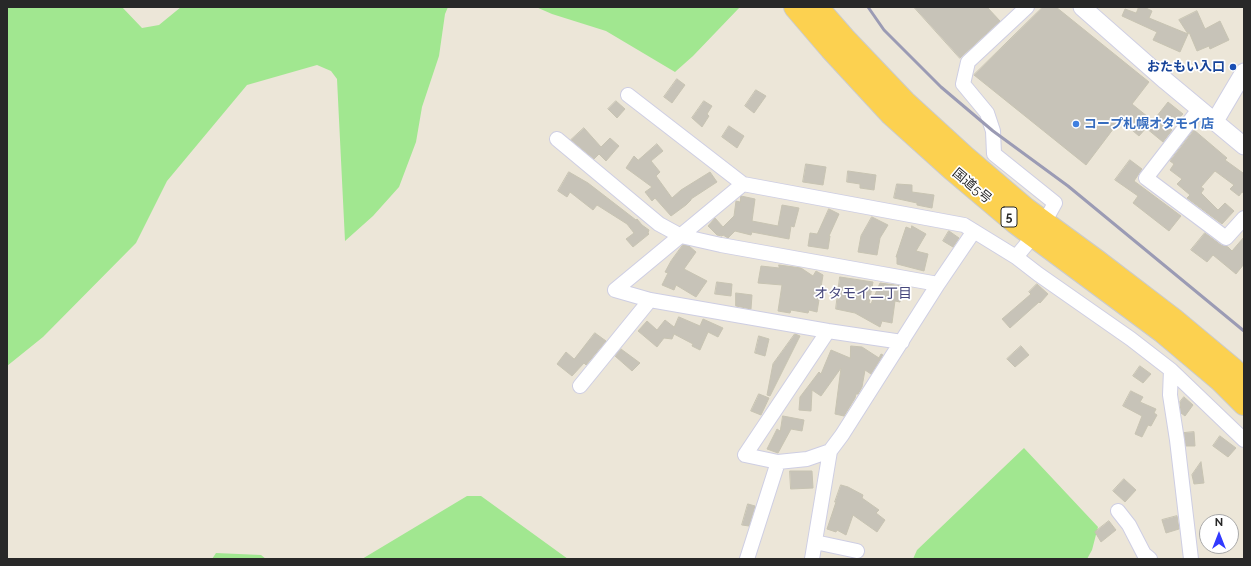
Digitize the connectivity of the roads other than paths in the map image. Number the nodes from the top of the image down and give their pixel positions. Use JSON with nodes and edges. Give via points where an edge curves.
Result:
{"nodes":[{"id":1,"x":795,"y":7,"type":"edge"},
{"id":2,"x":817,"y":7,"type":"edge"},
{"id":3,"x":1026,"y":7,"type":"edge"},
{"id":4,"x":1082,"y":7,"type":"edge"},
{"id":5,"x":1244,"y":72,"type":"edge"},
{"id":6,"x":628,"y":95,"type":"dead end"},
{"id":7,"x":1200,"y":108,"type":"junction"},
{"id":8,"x":1215,"y":121,"type":"junction"},
{"id":9,"x":558,"y":140,"type":"dead end"},
{"id":10,"x":1244,"y":146,"type":"edge"},
{"id":11,"x":743,"y":184,"type":"junction"},
{"id":12,"x":1244,"y":218,"type":"edge"},
{"id":13,"x":1039,"y":229,"type":"junction"},
{"id":14,"x":974,"y":230,"type":"junction"},
{"id":15,"x":681,"y":236,"type":"junction"},
{"id":16,"x":1016,"y":257,"type":"junction"},
{"id":17,"x":938,"y":284,"type":"junction"},
{"id":18,"x":650,"y":300,"type":"junction"},
{"id":19,"x":828,"y":331,"type":"junction"},
{"id":20,"x":902,"y":342,"type":"junction"},
{"id":21,"x":1171,"y":370,"type":"junction"},
{"id":22,"x":1244,"y":380,"type":"edge"},
{"id":23,"x":580,"y":386,"type":"dead end"},
{"id":24,"x":1244,"y":404,"type":"edge"},
{"id":25,"x":1244,"y":440,"type":"edge"},
{"id":26,"x":830,"y":451,"type":"junction"},
{"id":27,"x":778,"y":462,"type":"junction"},
{"id":28,"x":1118,"y":511,"type":"dead end"},
{"id":29,"x":815,"y":542,"type":"junction"},
{"id":30,"x":857,"y":551,"type":"dead end"},
{"id":31,"x":747,"y":559,"type":"edge"},
{"id":32,"x":812,"y":559,"type":"edge"},
{"id":33,"x":1150,"y":559,"type":"edge"},
{"id":34,"x":1191,"y":559,"type":"edge"}],
"edges":[{"from":1,"to":13,"type":"highway","name":"国道5号","number":"5","via":[[891,114],[1016,223]]},
{"from":2,"to":13,"type":"highway","name":"国道5号","number":"5","via":[[905,102],[1026,209]]},
{"from":3,"to":13,"type":"street","via":[[968,62],[963,84],[987,112],[993,131],[994,154],[1055,203]]},
{"from":4,"to":7,"type":"street"},
{"from":5,"to":8,"type":"street"},
{"from":6,"to":11,"type":"street"},
{"from":7,"to":8,"type":"street"},
{"from":7,"to":12,"type":"street","via":[[1146,178],[1226,238]]},
{"from":8,"to":10,"type":"street"},
{"from":9,"to":15,"type":"street","via":[[659,224]]},
{"from":11,"to":14,"type":"street","via":[[964,225]]},
{"from":11,"to":15,"type":"street"},
{"from":13,"to":16,"type":"street"},
{"from":13,"to":22,"type":"highway","name":"国道5号","number":"5","via":[[1097,261],[1173,319]]},
{"from":13,"to":24,"type":"highway","name":"国道5号","number":"5","via":[[1220,380]]},
{"from":14,"to":16,"type":"street"},
{"from":14,"to":17,"type":"street"},
{"from":15,"to":17,"type":"street"},
{"from":15,"to":18,"type":"street","via":[[615,290]]},
{"from":16,"to":21,"type":"street"},
{"from":17,"to":20,"type":"street"},
{"from":18,"to":19,"type":"street"},
{"from":18,"to":23,"type":"street"},
{"from":19,"to":20,"type":"street"},
{"from":19,"to":27,"type":"street","via":[[745,455]]},
{"from":20,"to":26,"type":"street"},
{"from":21,"to":25,"type":"street"},
{"from":21,"to":34,"type":"street","via":[[1170,395]]},
{"from":26,"to":27,"type":"street","via":[[807,459]]},
{"from":26,"to":29,"type":"street"},
{"from":27,"to":31,"type":"street"},
{"from":28,"to":33,"type":"street","via":[[1129,525],[1144,554]]},
{"from":29,"to":30,"type":"street"},
{"from":29,"to":32,"type":"street"}]}
